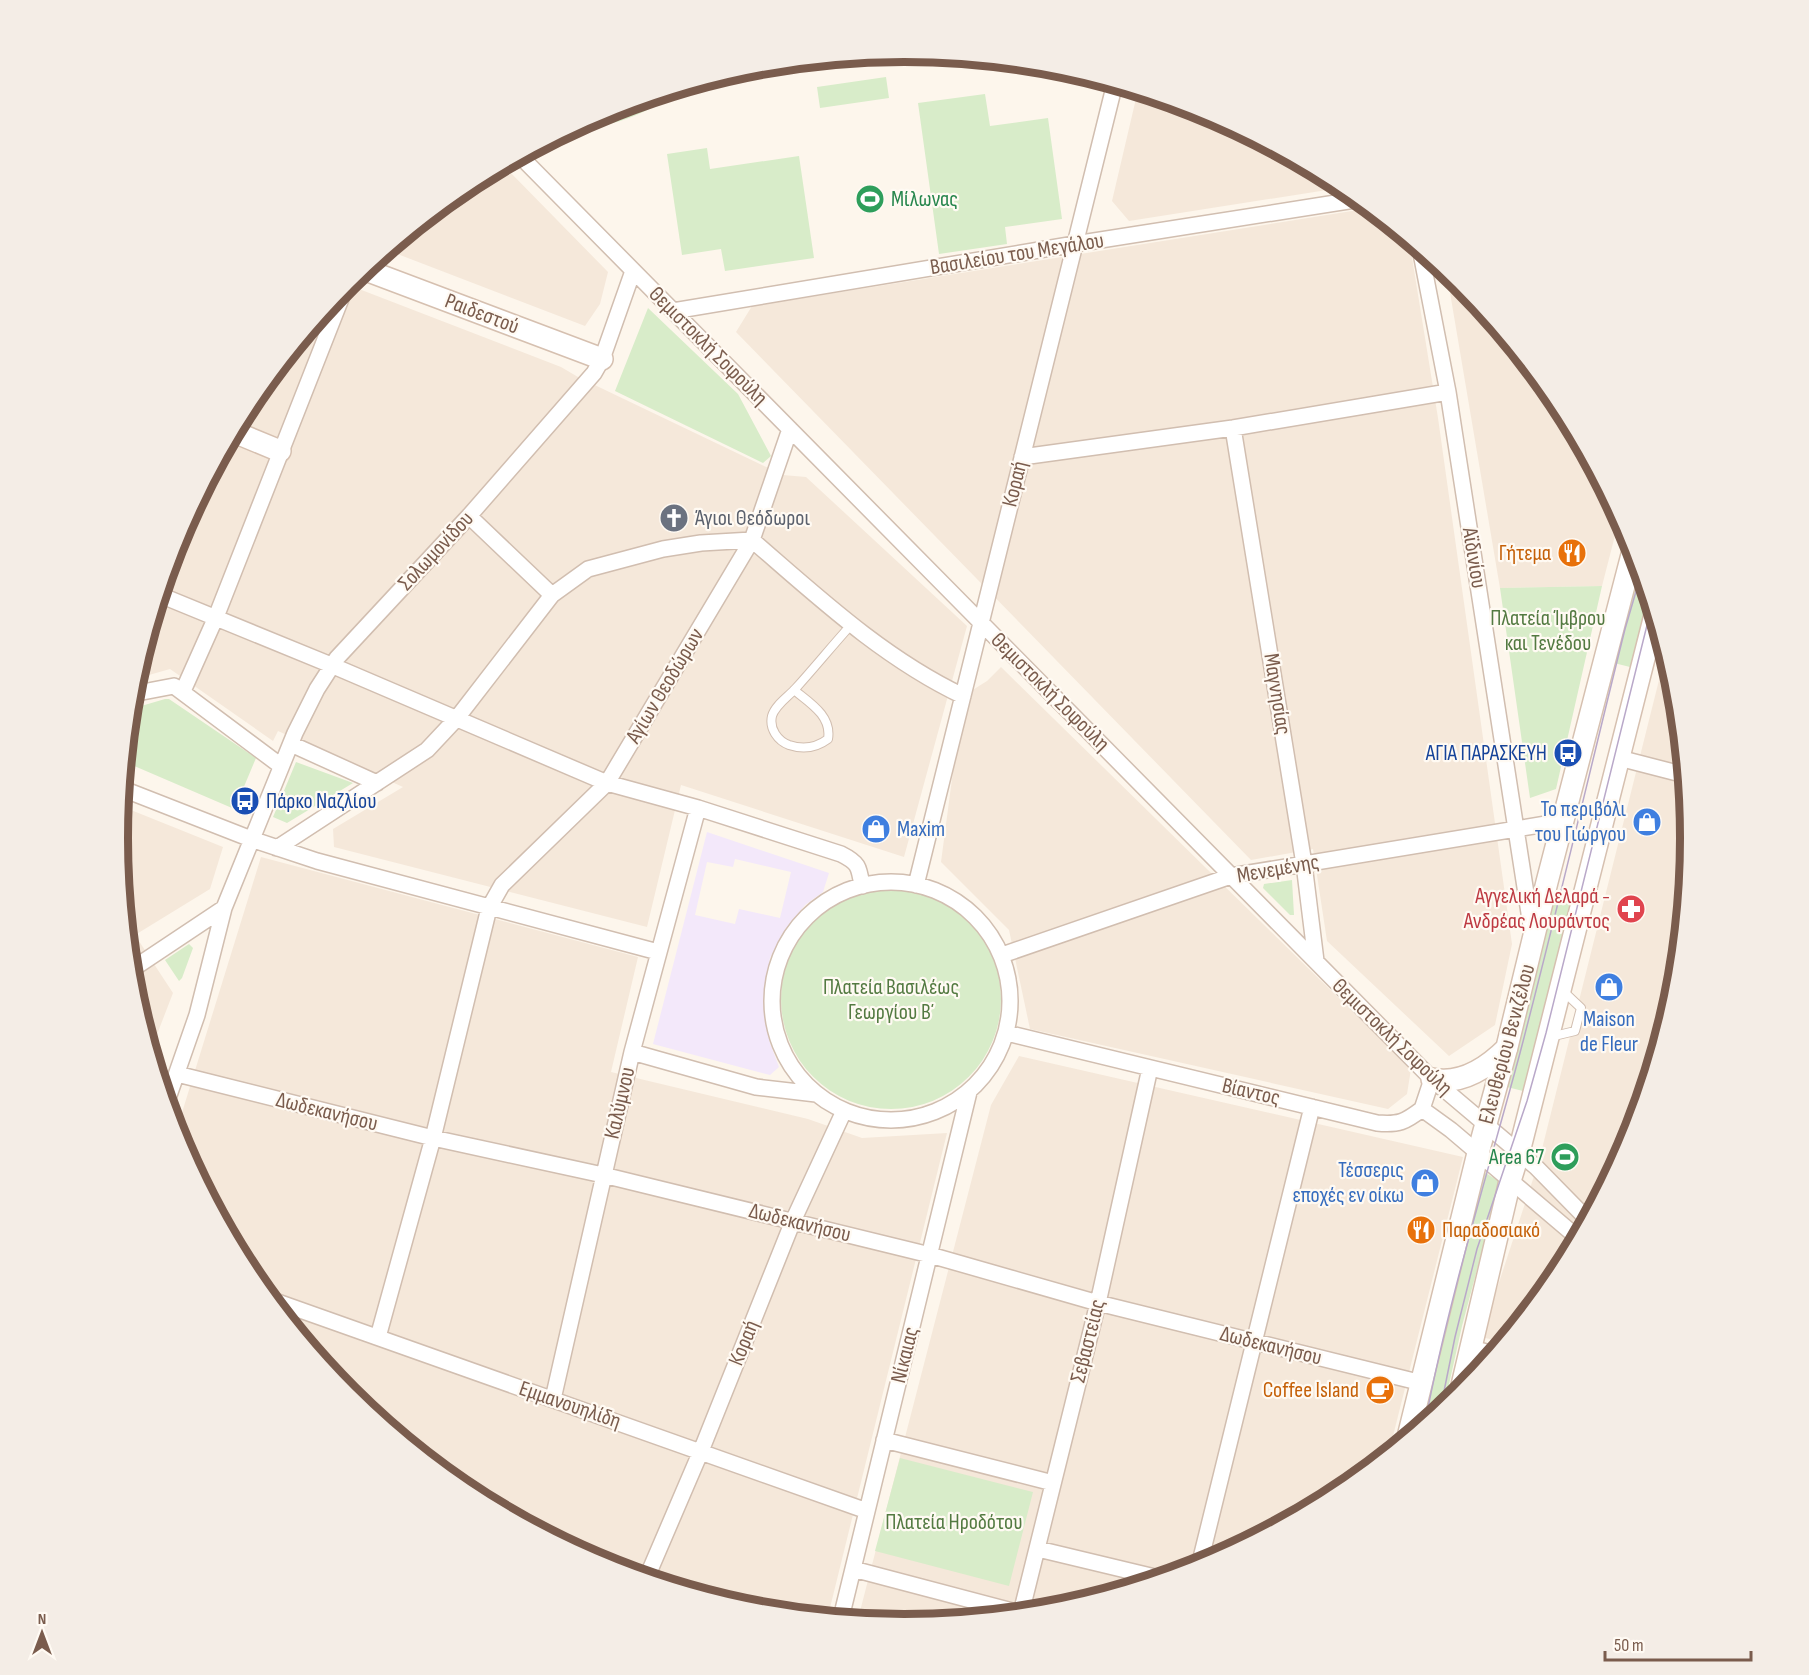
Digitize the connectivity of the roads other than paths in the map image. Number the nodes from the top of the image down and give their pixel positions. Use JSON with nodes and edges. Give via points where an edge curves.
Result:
{"nodes":[{"id":1,"x":1113,"y":90,"type":"edge"},
{"id":2,"x":525,"y":161,"type":"edge"},
{"id":3,"x":1348,"y":201,"type":"edge"},
{"id":4,"x":1075,"y":244,"type":"junction"},
{"id":5,"x":1422,"y":260,"type":"edge"},
{"id":6,"x":633,"y":271,"type":"junction"},
{"id":7,"x":372,"y":273,"type":"edge"},
{"id":8,"x":337,"y":309,"type":"edge"},
{"id":9,"x":673,"y":311,"type":"junction"},
{"id":10,"x":602,"y":359,"type":"junction"},
{"id":11,"x":1448,"y":392,"type":"junction"},
{"id":12,"x":1233,"y":428,"type":"junction"},
{"id":13,"x":790,"y":429,"type":"junction"},
{"id":14,"x":241,"y":435,"type":"edge"},
{"id":15,"x":280,"y":451,"type":"junction"},
{"id":16,"x":1022,"y":457,"type":"junction"},
{"id":17,"x":469,"y":516,"type":"junction"},
{"id":18,"x":752,"y":540,"type":"junction"},
{"id":19,"x":1630,"y":566,"type":"edge"},
{"id":20,"x":552,"y":595,"type":"junction"},
{"id":21,"x":167,"y":598,"type":"edge"},
{"id":22,"x":216,"y":617,"type":"junction"},
{"id":23,"x":980,"y":622,"type":"junction"},
{"id":24,"x":851,"y":625,"type":"junction"},
{"id":25,"x":1652,"y":629,"type":"edge"},
{"id":26,"x":331,"y":665,"type":"junction"},
{"id":27,"x":794,"y":690,"type":"junction"},
{"id":28,"x":183,"y":691,"type":"junction"},
{"id":29,"x":142,"y":692,"type":"edge"},
{"id":30,"x":963,"y":696,"type":"junction"},
{"id":31,"x":457,"y":718,"type":"junction"},
{"id":32,"x":291,"y":744,"type":"junction"},
{"id":33,"x":1619,"y":758,"type":"junction"},
{"id":34,"x":281,"y":766,"type":"junction"},
{"id":35,"x":1678,"y":773,"type":"edge"},
{"id":36,"x":377,"y":783,"type":"junction"},
{"id":37,"x":607,"y":783,"type":"junction"},
{"id":38,"x":130,"y":792,"type":"edge"},
{"id":39,"x":698,"y":808,"type":"junction"},
{"id":40,"x":1564,"y":821,"type":"junction"},
{"id":41,"x":1515,"y":828,"type":"junction"},
{"id":42,"x":250,"y":839,"type":"junction"},
{"id":43,"x":277,"y":848,"type":"junction"},
{"id":44,"x":1304,"y":864,"type":"junction"},
{"id":45,"x":1231,"y":876,"type":"junction"},
{"id":46,"x":916,"y":885,"type":"junction"},
{"id":47,"x":862,"y":886,"type":"junction"},
{"id":48,"x":224,"y":908,"type":"junction"},
{"id":49,"x":489,"y":908,"type":"junction"},
{"id":50,"x":1534,"y":940,"type":"junction"},
{"id":51,"x":658,"y":952,"type":"junction"},
{"id":52,"x":1002,"y":955,"type":"junction"},
{"id":53,"x":1316,"y":961,"type":"junction"},
{"id":54,"x":139,"y":965,"type":"edge"},
{"id":55,"x":1007,"y":1033,"type":"junction"},
{"id":56,"x":1507,"y":1047,"type":"junction"},
{"id":57,"x":632,"y":1052,"type":"junction"},
{"id":58,"x":1150,"y":1068,"type":"junction"},
{"id":59,"x":177,"y":1074,"type":"junction"},
{"id":60,"x":1432,"y":1079,"type":"junction"},
{"id":61,"x":171,"y":1090,"type":"edge"},
{"id":62,"x":969,"y":1092,"type":"junction"},
{"id":63,"x":816,"y":1094,"type":"junction"},
{"id":64,"x":1312,"y":1107,"type":"junction"},
{"id":65,"x":1422,"y":1109,"type":"junction"},
{"id":66,"x":844,"y":1111,"type":"junction"},
{"id":67,"x":1485,"y":1125,"type":"junction"},
{"id":68,"x":433,"y":1138,"type":"junction"},
{"id":69,"x":1519,"y":1152,"type":"junction"},
{"id":70,"x":1478,"y":1153,"type":"junction"},
{"id":71,"x":603,"y":1175,"type":"junction"},
{"id":72,"x":1510,"y":1181,"type":"junction"},
{"id":73,"x":1583,"y":1215,"type":"edge"},
{"id":74,"x":793,"y":1221,"type":"junction"},
{"id":75,"x":1572,"y":1233,"type":"edge"},
{"id":76,"x":930,"y":1255,"type":"junction"},
{"id":77,"x":1098,"y":1303,"type":"junction"},
{"id":78,"x":285,"y":1305,"type":"edge"},
{"id":79,"x":378,"y":1337,"type":"junction"},
{"id":80,"x":1256,"y":1342,"type":"junction"},
{"id":81,"x":1471,"y":1348,"type":"junction"},
{"id":82,"x":1485,"y":1352,"type":"edge"},
{"id":83,"x":1465,"y":1373,"type":"edge"},
{"id":84,"x":1422,"y":1383,"type":"junction"},
{"id":85,"x":553,"y":1399,"type":"junction"},
{"id":86,"x":1411,"y":1425,"type":"edge"},
{"id":87,"x":885,"y":1440,"type":"junction"},
{"id":88,"x":701,"y":1451,"type":"junction"},
{"id":89,"x":1053,"y":1483,"type":"junction"},
{"id":90,"x":867,"y":1511,"type":"junction"},
{"id":91,"x":1038,"y":1549,"type":"junction"},
{"id":92,"x":1202,"y":1553,"type":"edge"},
{"id":93,"x":853,"y":1569,"type":"junction"},
{"id":94,"x":650,"y":1570,"type":"edge"},
{"id":95,"x":1145,"y":1575,"type":"edge"},
{"id":96,"x":1023,"y":1604,"type":"edge"},
{"id":97,"x":1000,"y":1608,"type":"edge"},
{"id":98,"x":843,"y":1611,"type":"edge"}],
"edges":[{"from":1,"to":4,"type":"street","name":"Κοραή"},
{"from":2,"to":6,"type":"street","name":"Θεμιστοκλή Σοφούλη"},
{"from":3,"to":4,"type":"street","name":"Βασιλείου του Μεγάλου"},
{"from":4,"to":9,"type":"street","name":"Βασιλείου του Μεγάλου"},
{"from":4,"to":16,"type":"street","name":"Κοραή"},
{"from":5,"to":11,"type":"street","name":"Αϊδινίου"},
{"from":6,"to":9,"type":"street","name":"Θεμιστοκλή Σοφούλη"},
{"from":6,"to":10,"type":"street","name":"Σολωμονίδου"},
{"from":7,"to":10,"type":"main road","name":"Ραιδεστού"},
{"from":8,"to":15,"type":"street"},
{"from":9,"to":13,"type":"street","name":"Θεμιστοκλή Σοφούλη"},
{"from":10,"to":17,"type":"street","name":"Σολωμονίδου","via":[[581,390]]},
{"from":11,"to":12,"type":"street"},
{"from":11,"to":41,"type":"street","name":"Αϊδινίου"},
{"from":12,"to":16,"type":"street"},
{"from":12,"to":44,"type":"street","name":"Μαγνησίας"},
{"from":13,"to":18,"type":"street","name":"Αγίων Θεοδώρων"},
{"from":13,"to":23,"type":"street","name":"Θεμιστοκλή Σοφούλη"},
{"from":14,"to":15,"type":"main road"},
{"from":15,"to":22,"type":"street"},
{"from":16,"to":23,"type":"street","name":"Κοραή"},
{"from":17,"to":20,"type":"street"},
{"from":17,"to":26,"type":"street","name":"Σολωμονίδου"},
{"from":18,"to":20,"type":"street","via":[[641,553],[588,569]]},
{"from":18,"to":24,"type":"street"},
{"from":18,"to":37,"type":"street","name":"Αγίων Θεοδώρων"},
{"from":19,"to":40,"type":"main road","name":"Ελευθερίου Βενιζέλου"},
{"from":20,"to":31,"type":"street"},
{"from":21,"to":22,"type":"street"},
{"from":22,"to":26,"type":"street"},
{"from":22,"to":28,"type":"street"},
{"from":23,"to":30,"type":"street","name":"Κοραή"},
{"from":23,"to":45,"type":"street","name":"Θεμιστοκλή Σοφούλη"},
{"from":24,"to":27,"type":"lane"},
{"from":24,"to":30,"type":"street","via":[[935,683]]},
{"from":25,"to":33,"type":"main road","name":"Ελευθερίου Βενιζέλου"},
{"from":26,"to":31,"type":"street"},
{"from":26,"to":32,"type":"street","name":"Σολωμονίδου"},
{"from":27,"to":27,"type":"lane","via":[[772,716],[772,728],[778,740],[791,746],[820,745],[828,739],[828,721]]},
{"from":28,"to":29,"type":"street","via":[[174,686]]},
{"from":28,"to":34,"type":"street"},
{"from":30,"to":46,"type":"street","name":"Κοραή"},
{"from":31,"to":36,"type":"street","via":[[427,750]]},
{"from":31,"to":37,"type":"street"},
{"from":32,"to":34,"type":"street","name":"Σολωμονίδου"},
{"from":32,"to":36,"type":"street"},
{"from":33,"to":35,"type":"street"},
{"from":33,"to":69,"type":"main road","name":"Ελευθερίου Βενιζέλου"},
{"from":34,"to":42,"type":"street","name":"Σολωμονίδου"},
{"from":36,"to":43,"type":"street"},
{"from":37,"to":39,"type":"street"},
{"from":37,"to":49,"type":"street","name":"Αγίων Θεοδώρων","via":[[502,885]]},
{"from":38,"to":42,"type":"street"},
{"from":39,"to":47,"type":"street","via":[[841,854],[855,861]]},
{"from":39,"to":51,"type":"street","name":"Καλύμνου"},
{"from":40,"to":41,"type":"street","name":"Μενεμένης"},
{"from":40,"to":50,"type":"main road","name":"Ελευθερίου Βενιζέλου"},
{"from":41,"to":44,"type":"street","name":"Μενεμένης"},
{"from":41,"to":50,"type":"street","name":"Αϊδινίου"},
{"from":42,"to":43,"type":"street"},
{"from":42,"to":48,"type":"street","name":"Σολωμονίδου"},
{"from":43,"to":49,"type":"street"},
{"from":44,"to":45,"type":"street","name":"Μενεμένης"},
{"from":44,"to":53,"type":"street","name":"Μαγνησίας"},
{"from":45,"to":52,"type":"street","name":"Μενεμένης"},
{"from":45,"to":53,"type":"street","name":"Θεμιστοκλή Σοφούλη"},
{"from":46,"to":47,"type":"street","via":[[889,882]]},
{"from":46,"to":52,"type":"street","via":[[968,910],[993,938]]},
{"from":47,"to":63,"type":"street","via":[[841,893],[805,919],[791,936],[774,978],[773,1013],[780,1046]]},
{"from":48,"to":54,"type":"street"},
{"from":48,"to":59,"type":"street","name":"Σολωμονίδου","via":[[197,1015]]},
{"from":49,"to":51,"type":"street"},
{"from":49,"to":68,"type":"street","name":"Αγίων Θεοδώρων"},
{"from":50,"to":56,"type":"main road","name":"Ελευθερίου Βενιζέλου"},
{"from":51,"to":57,"type":"street","name":"Καλύμνου"},
{"from":52,"to":55,"type":"street","via":[[1010,986]]},
{"from":53,"to":60,"type":"street","name":"Θεμιστοκλή Σοφούλη"},
{"from":55,"to":58,"type":"street","name":"Βίαντος"},
{"from":55,"to":62,"type":"street","via":[[995,1061]]},
{"from":56,"to":60,"type":"main road","via":[[1491,1064],[1471,1074],[1454,1080]]},
{"from":56,"to":67,"type":"main road","name":"Ελευθερίου Βενιζέλου"},
{"from":57,"to":63,"type":"street","via":[[756,1088]]},
{"from":57,"to":71,"type":"street","name":"Καλύμνου"},
{"from":58,"to":64,"type":"street","name":"Βίαντος"},
{"from":58,"to":77,"type":"street","name":"Σεβαστείας"},
{"from":59,"to":61,"type":"street","name":"Σολωμονίδου"},
{"from":59,"to":68,"type":"street","name":"Δωδεκανήσου"},
{"from":60,"to":65,"type":"street"},
{"from":60,"to":67,"type":"street","name":"Θεμιστοκλή Σοφούλη"},
{"from":62,"to":66,"type":"street","via":[[925,1116],[900,1120]]},
{"from":62,"to":76,"type":"street","name":"Νίκαιας"},
{"from":63,"to":66,"type":"street"},
{"from":64,"to":65,"type":"street","name":"Βίαντος","via":[[1391,1125],[1405,1122]]},
{"from":64,"to":80,"type":"street"},
{"from":65,"to":70,"type":"street"},
{"from":66,"to":74,"type":"street","name":"Κοραή"},
{"from":67,"to":69,"type":"street","name":"Θεμιστοκλή Σοφούλη"},
{"from":67,"to":70,"type":"main road","name":"Ελευθερίου Βενιζέλου"},
{"from":68,"to":71,"type":"street","name":"Δωδεκανήσου"},
{"from":68,"to":79,"type":"street","name":"Αγίων Θεοδώρων"},
{"from":69,"to":72,"type":"main road","name":"Ελευθερίου Βενιζέλου"},
{"from":69,"to":73,"type":"street","name":"Θεμιστοκλή Σοφούλη"},
{"from":70,"to":72,"type":"street"},
{"from":70,"to":84,"type":"main road","name":"Ελευθερίου Βενιζέλου"},
{"from":71,"to":74,"type":"street","name":"Δωδεκανήσου"},
{"from":71,"to":85,"type":"street","name":"Καλύμνου"},
{"from":72,"to":75,"type":"street"},
{"from":72,"to":81,"type":"main road","name":"Ελευθερίου Βενιζέλου"},
{"from":74,"to":76,"type":"street","name":"Δωδεκανήσου"},
{"from":74,"to":88,"type":"street","name":"Κοραή"},
{"from":76,"to":77,"type":"street","name":"Δωδεκανήσου"},
{"from":76,"to":87,"type":"street","name":"Νίκαιας"},
{"from":77,"to":80,"type":"street","name":"Δωδεκανήσου"},
{"from":77,"to":89,"type":"street","name":"Σεβαστείας"},
{"from":78,"to":79,"type":"street","name":"Εμμανουηλίδη"},
{"from":79,"to":85,"type":"street","name":"Εμμανουηλίδη"},
{"from":80,"to":84,"type":"street","name":"Δωδεκανήσου"},
{"from":80,"to":92,"type":"street"},
{"from":81,"to":82,"type":"street"},
{"from":81,"to":83,"type":"main road","name":"Ελευθερίου Βενιζέλου"},
{"from":84,"to":86,"type":"main road","name":"Ελευθερίου Βενιζέλου"},
{"from":85,"to":88,"type":"street","name":"Εμμανουηλίδη"},
{"from":87,"to":89,"type":"street"},
{"from":87,"to":90,"type":"street","name":"Νίκαιας"},
{"from":88,"to":90,"type":"street","name":"Εμμανουηλίδη"},
{"from":88,"to":94,"type":"street","name":"Κοραή"},
{"from":89,"to":91,"type":"street","name":"Σεβαστείας"},
{"from":90,"to":93,"type":"street","name":"Νίκαιας"},
{"from":91,"to":95,"type":"street"},
{"from":91,"to":96,"type":"street","name":"Σεβαστείας"},
{"from":93,"to":97,"type":"street"},
{"from":93,"to":98,"type":"street","name":"Νίκαιας"}]}
